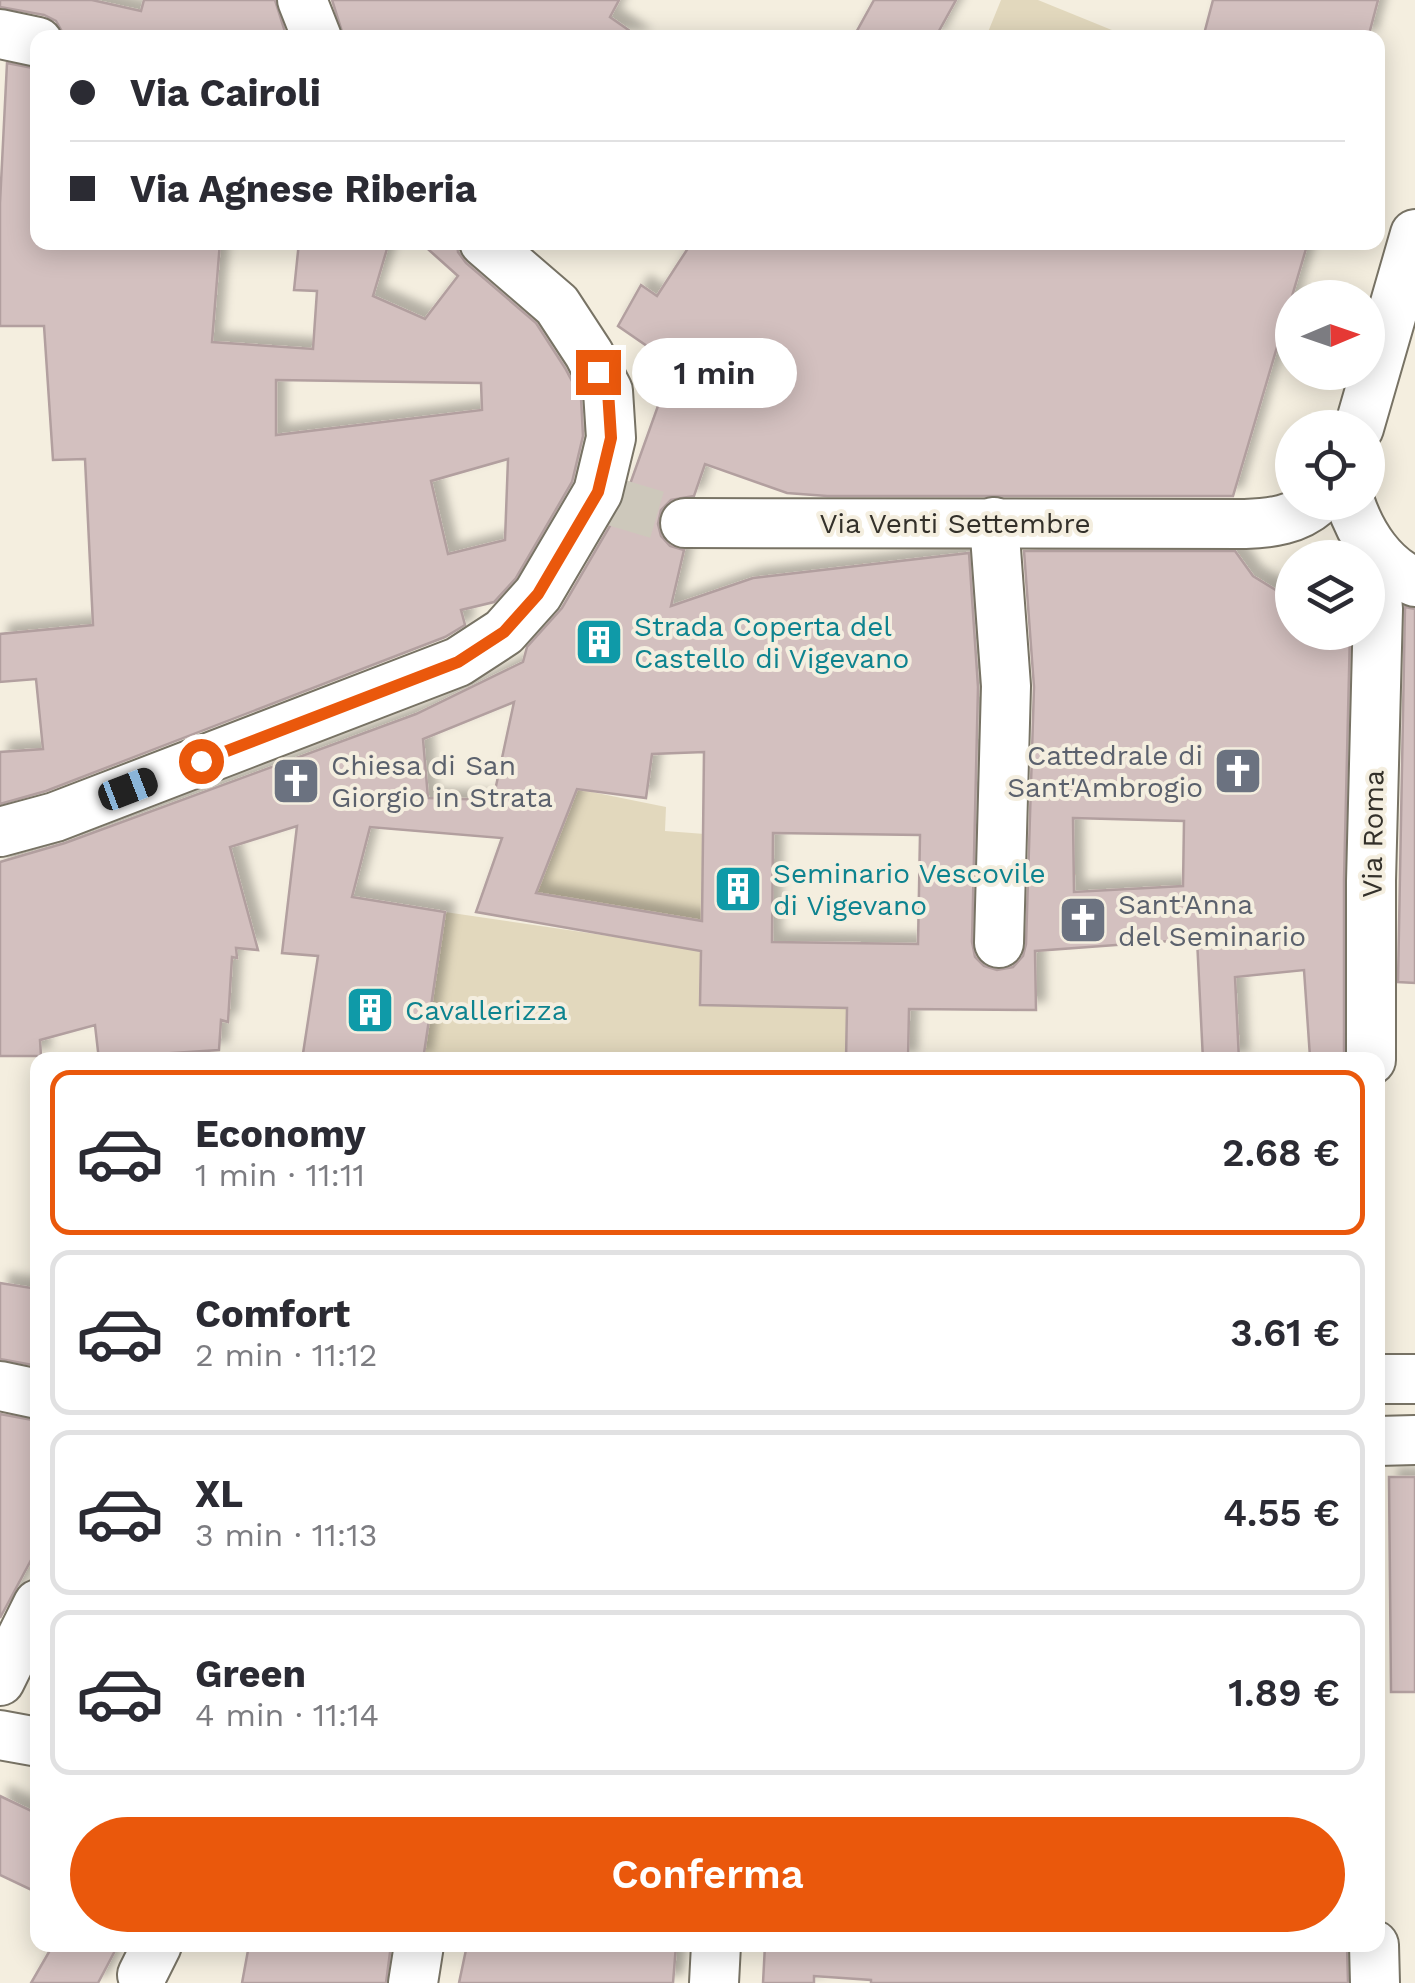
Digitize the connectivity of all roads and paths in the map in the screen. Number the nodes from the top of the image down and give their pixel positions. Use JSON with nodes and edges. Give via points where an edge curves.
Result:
{"nodes":[{"id":1,"x":302,"y":0,"type":"edge"},
{"id":2,"x":314,"y":30,"type":"edge"},
{"id":3,"x":0,"y":34,"type":"edge"},
{"id":4,"x":30,"y":40,"type":"edge"},
{"id":5,"x":1415,"y":234,"type":"edge"},
{"id":6,"x":493,"y":250,"type":"edge"},
{"id":7,"x":1364,"y":410,"type":"edge"},
{"id":8,"x":1281,"y":520,"type":"edge"},
{"id":9,"x":1356,"y":520,"type":"edge"},
{"id":10,"x":994,"y":522,"type":"junction"},
{"id":11,"x":685,"y":523,"type":"tunnel mouth"},
{"id":12,"x":1401,"y":591,"type":"edge"},
{"id":13,"x":0,"y":832,"type":"edge"},
{"id":14,"x":999,"y":943,"type":"dead end"},
{"id":15,"x":1371,"y":1052,"type":"edge"},
{"id":16,"x":1385,"y":1379,"type":"edge"},
{"id":17,"x":1415,"y":1380,"type":"edge"},
{"id":18,"x":0,"y":1386,"type":"edge"},
{"id":19,"x":30,"y":1392,"type":"edge"},
{"id":20,"x":1415,"y":1440,"type":"edge"},
{"id":21,"x":1385,"y":1441,"type":"edge"},
{"id":22,"x":30,"y":1620,"type":"edge"},
{"id":23,"x":0,"y":1682,"type":"edge"},
{"id":24,"x":0,"y":1735,"type":"edge"},
{"id":25,"x":30,"y":1741,"type":"edge"},
{"id":26,"x":418,"y":1952,"type":"edge"},
{"id":27,"x":716,"y":1952,"type":"edge"},
{"id":28,"x":1374,"y":1952,"type":"edge"},
{"id":29,"x":413,"y":1983,"type":"edge"},
{"id":30,"x":714,"y":1983,"type":"edge"},
{"id":31,"x":1374,"y":1983,"type":"edge"}],
"edges":[{"from":1,"to":2,"type":"street"},
{"from":3,"to":4,"type":"street"},
{"from":5,"to":7,"type":"street"},
{"from":6,"to":13,"type":"street","via":[[557,305],[608,391],[605,497],[538,594],[504,632],[458,662],[55,817]]},
{"from":8,"to":10,"type":"street","name":"Via Venti Settembre"},
{"from":9,"to":12,"type":"street"},
{"from":10,"to":11,"type":"street","name":"Via Venti Settembre"},
{"from":10,"to":14,"type":"street","via":[[1006,686]]},
{"from":12,"to":15,"type":"street","name":"Via Roma","via":[[1371,881]]},
{"from":16,"to":17,"type":"street"},
{"from":18,"to":19,"type":"street"},
{"from":20,"to":21,"type":"street"},
{"from":22,"to":23,"type":"street"},
{"from":24,"to":25,"type":"street"},
{"from":26,"to":29,"type":"street"},
{"from":27,"to":30,"type":"street"},
{"from":28,"to":31,"type":"street"}]}
